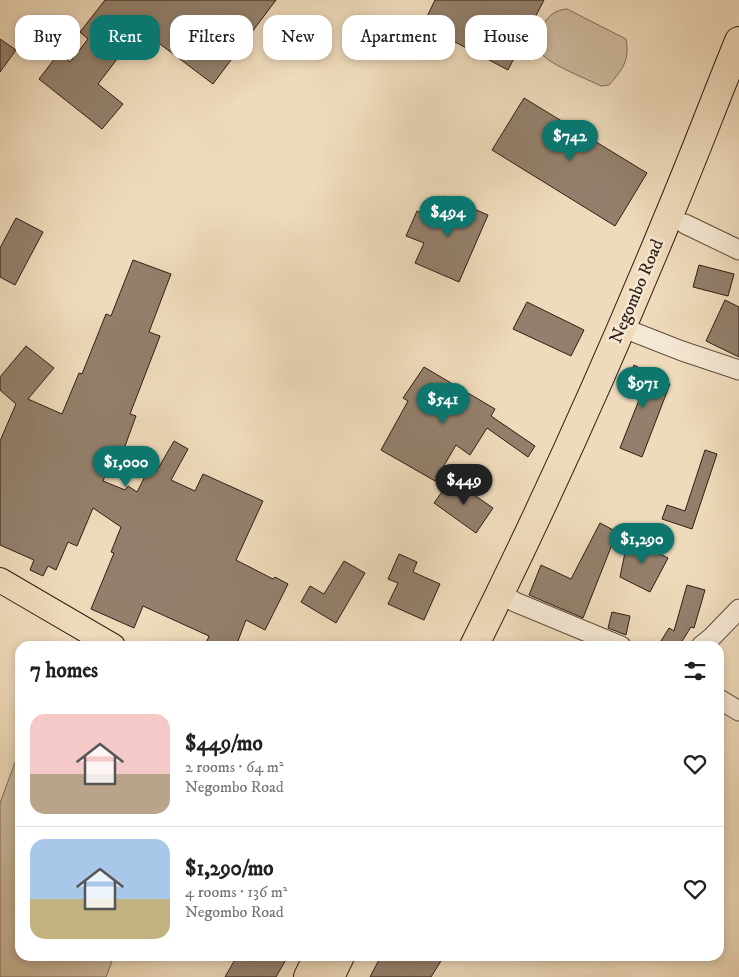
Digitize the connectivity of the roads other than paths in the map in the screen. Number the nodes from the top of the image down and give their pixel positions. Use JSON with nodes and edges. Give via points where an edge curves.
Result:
{"nodes":[{"id":1,"x":739,"y":41,"type":"edge"},
{"id":2,"x":739,"y":87,"type":"edge"},
{"id":3,"x":684,"y":224,"type":"junction"},
{"id":4,"x":739,"y":250,"type":"edge"},
{"id":5,"x":636,"y":333,"type":"junction"},
{"id":6,"x":739,"y":370,"type":"edge"},
{"id":7,"x":0,"y":580,"type":"edge"},
{"id":8,"x":507,"y":597,"type":"junction"},
{"id":9,"x":739,"y":609,"type":"edge"},
{"id":10,"x":105,"y":641,"type":"edge"},
{"id":11,"x":477,"y":641,"type":"edge"},
{"id":12,"x":494,"y":641,"type":"edge"},
{"id":13,"x":609,"y":641,"type":"edge"},
{"id":14,"x":707,"y":641,"type":"edge"},
{"id":15,"x":724,"y":702,"type":"edge"},
{"id":16,"x":739,"y":711,"type":"edge"},
{"id":17,"x":316,"y":961,"type":"edge"},
{"id":18,"x":338,"y":961,"type":"edge"},
{"id":19,"x":308,"y":977,"type":"edge"},
{"id":20,"x":330,"y":977,"type":"edge"}],
"edges":[{"from":1,"to":8,"type":"highway","name":"Negombo Road","via":[[668,219]]},
{"from":2,"to":3,"type":"highway","name":"Negombo Road"},
{"from":3,"to":4,"type":"street"},
{"from":3,"to":5,"type":"highway","name":"Negombo Road"},
{"from":5,"to":6,"type":"street"},
{"from":5,"to":8,"type":"highway","name":"Negombo Road"},
{"from":7,"to":10,"type":"main road"},
{"from":8,"to":11,"type":"highway","name":"Negombo Road"},
{"from":8,"to":12,"type":"highway","name":"Negombo Road"},
{"from":8,"to":13,"type":"street"},
{"from":9,"to":14,"type":"street"},
{"from":15,"to":16,"type":"street"},
{"from":17,"to":19,"type":"highway"},
{"from":18,"to":20,"type":"highway"}]}
